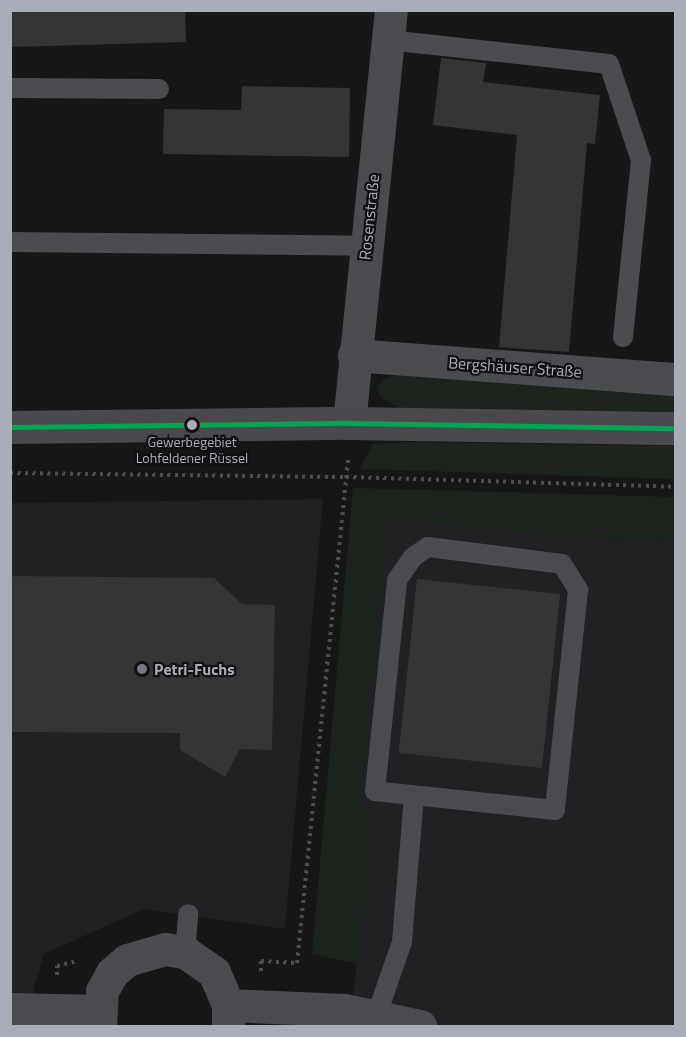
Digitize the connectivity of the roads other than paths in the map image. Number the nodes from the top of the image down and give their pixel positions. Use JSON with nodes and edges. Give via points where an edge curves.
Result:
{"nodes":[{"id":1,"x":390,"y":25,"type":"edge"},
{"id":2,"x":10,"y":88,"type":"edge"},
{"id":3,"x":159,"y":88,"type":"dead end"},
{"id":4,"x":10,"y":242,"type":"edge"},
{"id":5,"x":366,"y":246,"type":"junction"},
{"id":6,"x":623,"y":337,"type":"dead end"},
{"id":7,"x":354,"y":355,"type":"junction"},
{"id":8,"x":675,"y":379,"type":"edge"},
{"id":9,"x":349,"y":423,"type":"junction"},
{"id":10,"x":10,"y":427,"type":"edge"},
{"id":11,"x":675,"y":428,"type":"edge"},
{"id":12,"x":414,"y":795,"type":"junction"},
{"id":13,"x":188,"y":914,"type":"dead end"},
{"id":14,"x":184,"y":952,"type":"junction"},
{"id":15,"x":10,"y":1009,"type":"edge"},
{"id":16,"x":377,"y":1014,"type":"junction"},
{"id":17,"x":228,"y":1016,"type":"edge"},
{"id":18,"x":99,"y":1018,"type":"edge"},
{"id":19,"x":420,"y":1026,"type":"edge"}],
"edges":[{"from":1,"to":5,"type":"street","name":"Rosenstraße"},
{"from":1,"to":6,"type":"lane","via":[[609,64],[641,160]]},
{"from":2,"to":3,"type":"lane"},
{"from":4,"to":5,"type":"lane"},
{"from":5,"to":7,"type":"street","name":"Rosenstraße"},
{"from":7,"to":8,"type":"street","name":"Bergshäuser Straße"},
{"from":7,"to":9,"type":"street","name":"Rosenstraße"},
{"from":9,"to":10,"type":"main road"},
{"from":9,"to":11,"type":"main road"},
{"from":12,"to":12,"type":"lane","via":[[555,810],[578,590],[562,564],[428,547],[413,557],[397,580],[375,791]]},
{"from":12,"to":16,"type":"lane","via":[[402,942]]},
{"from":13,"to":14,"type":"lane"},
{"from":14,"to":17,"type":"street","via":[[214,972]]},
{"from":14,"to":18,"type":"street","via":[[165,949],[127,960],[112,973]]},
{"from":15,"to":18,"type":"street"},
{"from":16,"to":17,"type":"street","via":[[262,1004]]},
{"from":16,"to":19,"type":"street"}]}
